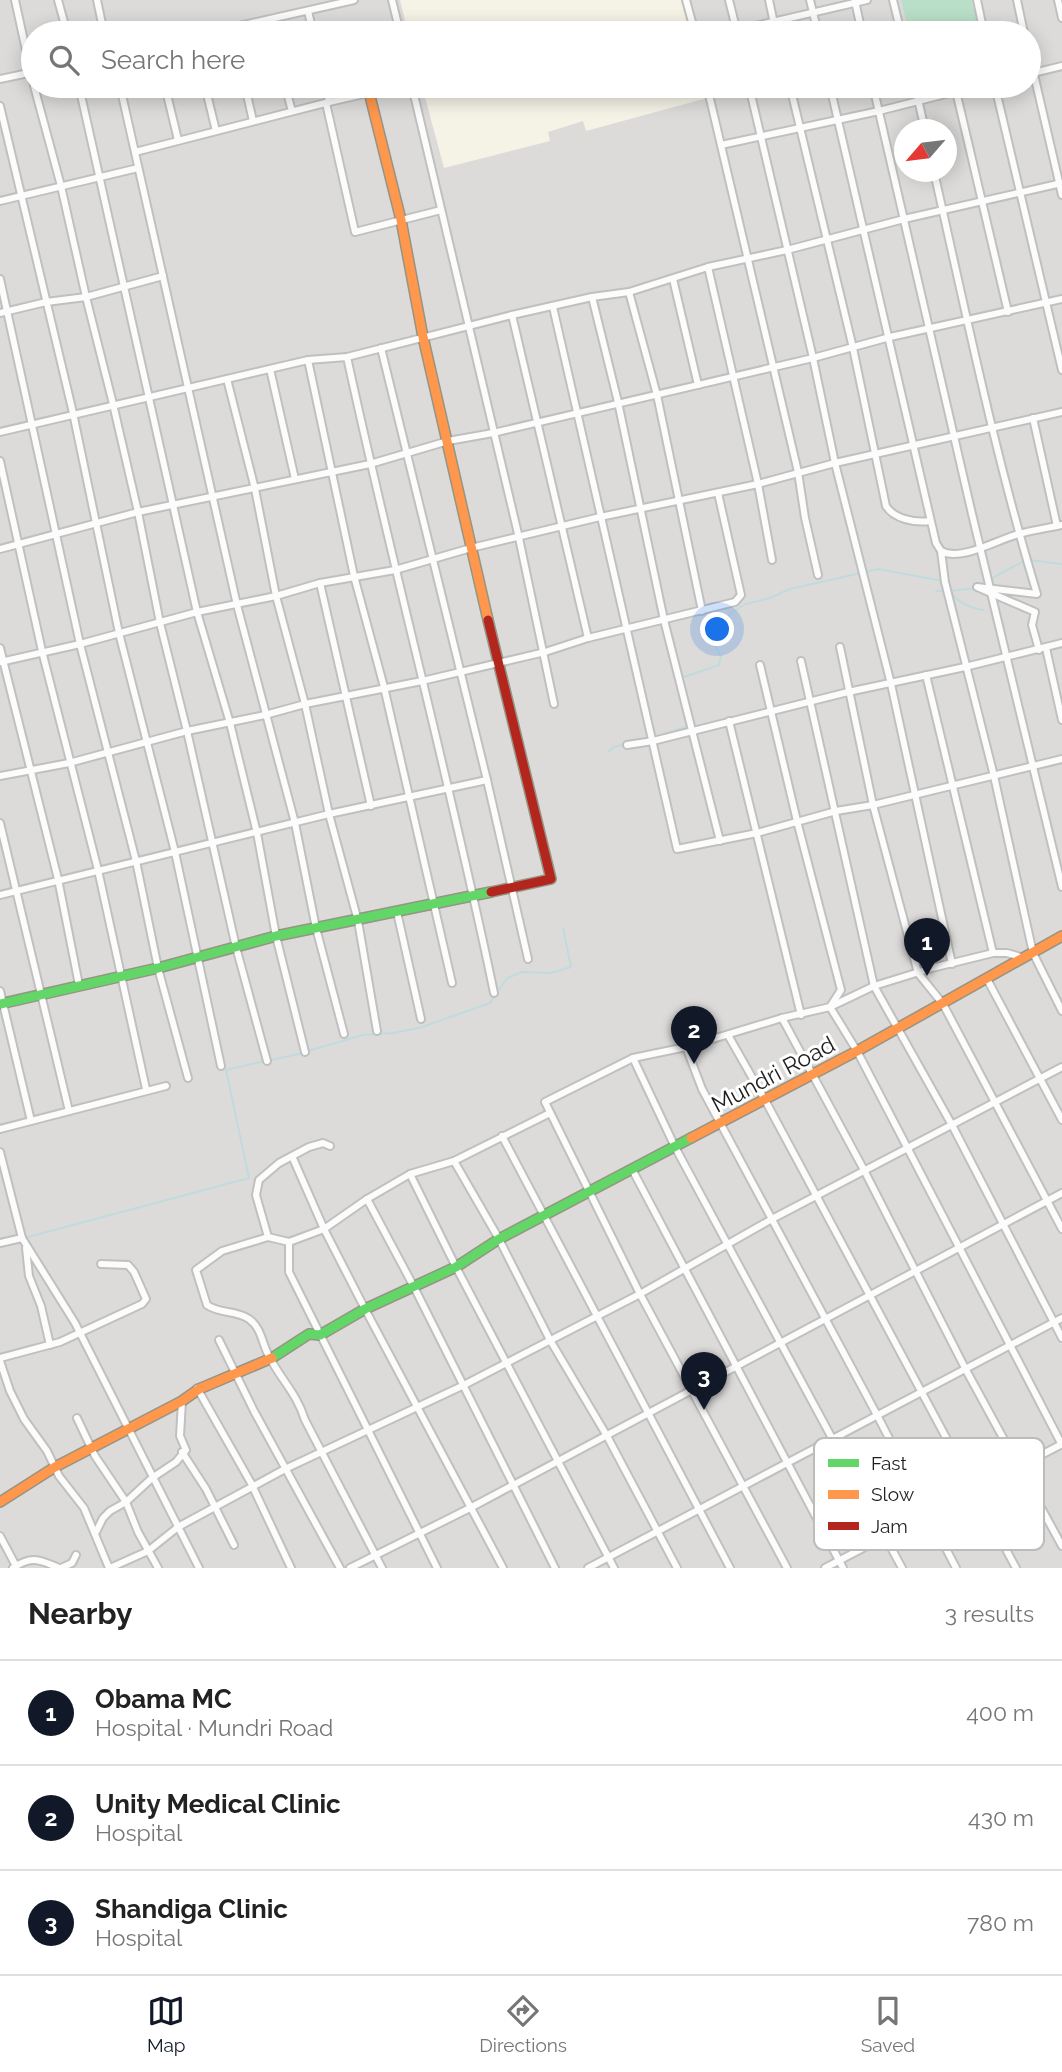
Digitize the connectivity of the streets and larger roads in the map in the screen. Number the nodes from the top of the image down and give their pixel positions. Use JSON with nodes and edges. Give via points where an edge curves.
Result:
{"nodes":[{"id":1,"x":15,"y":0,"type":"edge"},
{"id":2,"x":58,"y":0,"type":"edge"},
{"id":3,"x":97,"y":0,"type":"edge"},
{"id":4,"x":355,"y":0,"type":"edge"},
{"id":5,"x":393,"y":0,"type":"edge"},
{"id":6,"x":686,"y":0,"type":"edge"},
{"id":7,"x":729,"y":0,"type":"edge"},
{"id":8,"x":769,"y":0,"type":"edge"},
{"id":9,"x":810,"y":0,"type":"edge"},
{"id":10,"x":867,"y":0,"type":"edge"},
{"id":11,"x":893,"y":0,"type":"edge"},
{"id":12,"x":977,"y":0,"type":"edge"},
{"id":13,"x":1017,"y":0,"type":"edge"},
{"id":14,"x":1058,"y":0,"type":"edge"},
{"id":15,"x":855,"y":1,"type":"edge"},
{"id":16,"x":308,"y":10,"type":"junction"},
{"id":17,"x":813,"y":11,"type":"junction"},
{"id":18,"x":1062,"y":18,"type":"edge"},
{"id":19,"x":268,"y":20,"type":"joint"},
{"id":20,"x":64,"y":21,"type":"edge"},
{"id":21,"x":101,"y":21,"type":"edge"},
{"id":22,"x":265,"y":21,"type":"edge"},
{"id":23,"x":310,"y":21,"type":"edge"},
{"id":24,"x":397,"y":21,"type":"edge"},
{"id":25,"x":692,"y":21,"type":"edge"},
{"id":26,"x":734,"y":21,"type":"edge"},
{"id":27,"x":773,"y":21,"type":"edge"},
{"id":28,"x":777,"y":21,"type":"edge"},
{"id":29,"x":815,"y":21,"type":"edge"},
{"id":30,"x":859,"y":21,"type":"edge"},
{"id":31,"x":898,"y":21,"type":"edge"},
{"id":32,"x":981,"y":21,"type":"edge"},
{"id":33,"x":1021,"y":21,"type":"edge"},
{"id":34,"x":21,"y":25,"type":"edge"},
{"id":35,"x":1062,"y":66,"type":"edge"},
{"id":36,"x":1041,"y":71,"type":"edge"},
{"id":37,"x":21,"y":74,"type":"edge"},
{"id":38,"x":0,"y":79,"type":"edge"},
{"id":39,"x":38,"y":98,"type":"edge"},
{"id":40,"x":81,"y":98,"type":"edge"},
{"id":41,"x":123,"y":98,"type":"edge"},
{"id":42,"x":168,"y":98,"type":"edge"},
{"id":43,"x":208,"y":98,"type":"edge"},
{"id":44,"x":248,"y":98,"type":"edge"},
{"id":45,"x":288,"y":98,"type":"edge"},
{"id":46,"x":328,"y":98,"type":"edge"},
{"id":47,"x":344,"y":98,"type":"edge"},
{"id":48,"x":370,"y":98,"type":"edge"},
{"id":49,"x":415,"y":98,"type":"edge"},
{"id":50,"x":711,"y":98,"type":"edge"},
{"id":51,"x":753,"y":98,"type":"edge"},
{"id":52,"x":793,"y":98,"type":"edge"},
{"id":53,"x":833,"y":98,"type":"edge"},
{"id":54,"x":876,"y":98,"type":"edge"},
{"id":55,"x":924,"y":98,"type":"edge"},
{"id":56,"x":958,"y":98,"type":"edge"},
{"id":57,"x":998,"y":98,"type":"edge"},
{"id":58,"x":1038,"y":98,"type":"edge"},
{"id":59,"x":919,"y":99,"type":"junction"},
{"id":60,"x":328,"y":102,"type":"junction"},
{"id":61,"x":0,"y":106,"type":"edge"},
{"id":62,"x":292,"y":111,"type":"junction"},
{"id":63,"x":879,"y":111,"type":"junction"},
{"id":64,"x":838,"y":118,"type":"junction"},
{"id":65,"x":923,"y":119,"type":"edge"},
{"id":66,"x":253,"y":121,"type":"junction"},
{"id":67,"x":801,"y":129,"type":"junction"},
{"id":68,"x":216,"y":131,"type":"junction"},
{"id":69,"x":761,"y":137,"type":"junction"},
{"id":70,"x":178,"y":140,"type":"junction"},
{"id":71,"x":721,"y":145,"type":"junction"},
{"id":72,"x":135,"y":152,"type":"junction"},
{"id":73,"x":138,"y":168,"type":"junction"},
{"id":74,"x":98,"y":178,"type":"junction"},
{"id":75,"x":936,"y":182,"type":"edge"},
{"id":76,"x":1060,"y":183,"type":"edge"},
{"id":77,"x":61,"y":186,"type":"junction"},
{"id":78,"x":1019,"y":192,"type":"junction"},
{"id":79,"x":22,"y":195,"type":"junction"},
{"id":80,"x":1062,"y":195,"type":"edge"},
{"id":81,"x":0,"y":201,"type":"edge"},
{"id":82,"x":981,"y":202,"type":"junction"},
{"id":83,"x":441,"y":210,"type":"junction"},
{"id":84,"x":943,"y":211,"type":"junction"},
{"id":85,"x":904,"y":219,"type":"junction"},
{"id":86,"x":401,"y":220,"type":"junction"},
{"id":87,"x":864,"y":229,"type":"junction"},
{"id":88,"x":827,"y":239,"type":"junction"},
{"id":89,"x":787,"y":250,"type":"junction"},
{"id":90,"x":747,"y":258,"type":"junction"},
{"id":91,"x":708,"y":267,"type":"junction"},
{"id":92,"x":163,"y":276,"type":"junction"},
{"id":93,"x":0,"y":279,"type":"edge"},
{"id":94,"x":673,"y":279,"type":"junction"},
{"id":95,"x":124,"y":287,"type":"junction"},
{"id":96,"x":629,"y":292,"type":"junction"},
{"id":97,"x":86,"y":297,"type":"junction"},
{"id":98,"x":592,"y":297,"type":"junction"},
{"id":99,"x":1062,"y":299,"type":"edge"},
{"id":100,"x":46,"y":302,"type":"junction"},
{"id":101,"x":1048,"y":302,"type":"junction"},
{"id":102,"x":553,"y":307,"type":"junction"},
{"id":103,"x":4,"y":312,"type":"edge"},
{"id":104,"x":1008,"y":312,"type":"junction"},
{"id":105,"x":512,"y":315,"type":"junction"},
{"id":106,"x":969,"y":321,"type":"junction"},
{"id":107,"x":467,"y":327,"type":"junction"},
{"id":108,"x":929,"y":330,"type":"junction"},
{"id":109,"x":890,"y":337,"type":"junction"},
{"id":110,"x":423,"y":338,"type":"junction"},
{"id":111,"x":381,"y":348,"type":"junction"},
{"id":112,"x":853,"y":348,"type":"junction"},
{"id":113,"x":347,"y":357,"type":"junction"},
{"id":114,"x":813,"y":358,"type":"junction"},
{"id":115,"x":308,"y":360,"type":"junction"},
{"id":116,"x":772,"y":367,"type":"junction"},
{"id":117,"x":270,"y":369,"type":"junction"},
{"id":118,"x":1062,"y":370,"type":"edge"},
{"id":119,"x":732,"y":377,"type":"junction"},
{"id":120,"x":227,"y":379,"type":"junction"},
{"id":121,"x":698,"y":385,"type":"junction"},
{"id":122,"x":188,"y":387,"type":"junction"},
{"id":123,"x":657,"y":395,"type":"junction"},
{"id":124,"x":150,"y":396,"type":"junction"},
{"id":125,"x":618,"y":402,"type":"junction"},
{"id":126,"x":113,"y":404,"type":"junction"},
{"id":127,"x":579,"y":412,"type":"junction"},
{"id":128,"x":1062,"y":412,"type":"edge"},
{"id":129,"x":73,"y":413,"type":"junction"},
{"id":130,"x":1033,"y":418,"type":"junction"},
{"id":131,"x":537,"y":421,"type":"junction"},
{"id":132,"x":33,"y":425,"type":"junction"},
{"id":133,"x":992,"y":427,"type":"junction"},
{"id":134,"x":0,"y":432,"type":"edge"},
{"id":135,"x":493,"y":433,"type":"junction"},
{"id":136,"x":954,"y":436,"type":"junction"},
{"id":137,"x":448,"y":441,"type":"junction"},
{"id":138,"x":915,"y":446,"type":"junction"},
{"id":139,"x":408,"y":454,"type":"junction"},
{"id":140,"x":876,"y":455,"type":"junction"},
{"id":141,"x":0,"y":461,"type":"edge"},
{"id":142,"x":835,"y":463,"type":"junction"},
{"id":143,"x":370,"y":464,"type":"junction"},
{"id":144,"x":333,"y":470,"type":"junction"},
{"id":145,"x":798,"y":472,"type":"junction"},
{"id":146,"x":295,"y":479,"type":"junction"},
{"id":147,"x":758,"y":484,"type":"junction"},
{"id":148,"x":255,"y":489,"type":"junction"},
{"id":149,"x":718,"y":493,"type":"junction"},
{"id":150,"x":213,"y":497,"type":"junction"},
{"id":151,"x":678,"y":502,"type":"junction"},
{"id":152,"x":174,"y":505,"type":"junction"},
{"id":153,"x":639,"y":510,"type":"junction"},
{"id":154,"x":138,"y":512,"type":"junction"},
{"id":155,"x":600,"y":517,"type":"junction"},
{"id":156,"x":930,"y":521,"type":"junction"},
{"id":157,"x":96,"y":523,"type":"junction"},
{"id":158,"x":1060,"y":526,"type":"edge"},
{"id":159,"x":561,"y":527,"type":"junction"},
{"id":160,"x":57,"y":532,"type":"junction"},
{"id":161,"x":1019,"y":534,"type":"junction"},
{"id":162,"x":519,"y":538,"type":"junction"},
{"id":163,"x":19,"y":544,"type":"junction"},
{"id":164,"x":471,"y":548,"type":"junction"},
{"id":165,"x":980,"y":548,"type":"junction"},
{"id":166,"x":0,"y":549,"type":"edge"},
{"id":167,"x":941,"y":551,"type":"junction"},
{"id":168,"x":432,"y":557,"type":"junction"},
{"id":169,"x":772,"y":560,"type":"dead end"},
{"id":170,"x":395,"y":570,"type":"junction"},
{"id":171,"x":818,"y":575,"type":"dead end"},
{"id":172,"x":354,"y":576,"type":"junction"},
{"id":173,"x":320,"y":583,"type":"junction"},
{"id":174,"x":276,"y":596,"type":"junction"},
{"id":175,"x":237,"y":606,"type":"junction"},
{"id":176,"x":702,"y":611,"type":"junction"},
{"id":177,"x":197,"y":612,"type":"junction"},
{"id":178,"x":664,"y":621,"type":"junction"},
{"id":179,"x":160,"y":623,"type":"junction"},
{"id":180,"x":626,"y":629,"type":"junction"},
{"id":181,"x":119,"y":633,"type":"junction"},
{"id":182,"x":588,"y":638,"type":"junction"},
{"id":183,"x":80,"y":643,"type":"junction"},
{"id":184,"x":1062,"y":643,"type":"edge"},
{"id":185,"x":840,"y":647,"type":"dead end"},
{"id":186,"x":0,"y":648,"type":"edge"},
{"id":187,"x":1042,"y":649,"type":"junction"},
{"id":188,"x":42,"y":652,"type":"junction"},
{"id":189,"x":545,"y":652,"type":"junction"},
{"id":190,"x":1007,"y":657,"type":"junction"},
{"id":191,"x":499,"y":661,"type":"junction"},
{"id":192,"x":801,"y":661,"type":"dead end"},
{"id":193,"x":1,"y":662,"type":"edge"},
{"id":194,"x":760,"y":665,"type":"dead end"},
{"id":195,"x":965,"y":667,"type":"junction"},
{"id":196,"x":460,"y":671,"type":"junction"},
{"id":197,"x":926,"y":675,"type":"junction"},
{"id":198,"x":422,"y":681,"type":"junction"},
{"id":199,"x":891,"y":684,"type":"junction"},
{"id":200,"x":384,"y":687,"type":"junction"},
{"id":201,"x":848,"y":692,"type":"junction"},
{"id":202,"x":346,"y":696,"type":"junction"},
{"id":203,"x":811,"y":702,"type":"junction"},
{"id":204,"x":306,"y":704,"type":"junction"},
{"id":205,"x":554,"y":704,"type":"dead end"},
{"id":206,"x":771,"y":711,"type":"junction"},
{"id":207,"x":265,"y":715,"type":"junction"},
{"id":208,"x":1062,"y":720,"type":"edge"},
{"id":209,"x":729,"y":721,"type":"junction"},
{"id":210,"x":230,"y":723,"type":"junction"},
{"id":211,"x":692,"y":730,"type":"junction"},
{"id":212,"x":187,"y":731,"type":"junction"},
{"id":213,"x":653,"y":741,"type":"junction"},
{"id":214,"x":147,"y":742,"type":"junction"},
{"id":215,"x":627,"y":745,"type":"dead end"},
{"id":216,"x":107,"y":752,"type":"junction"},
{"id":217,"x":1062,"y":759,"type":"edge"},
{"id":218,"x":69,"y":763,"type":"junction"},
{"id":219,"x":1031,"y":766,"type":"junction"},
{"id":220,"x":29,"y":771,"type":"junction"},
{"id":221,"x":0,"y":776,"type":"edge"},
{"id":222,"x":994,"y":776,"type":"junction"},
{"id":223,"x":487,"y":780,"type":"junction"},
{"id":224,"x":953,"y":786,"type":"junction"},
{"id":225,"x":448,"y":789,"type":"junction"},
{"id":226,"x":915,"y":794,"type":"junction"},
{"id":227,"x":410,"y":797,"type":"junction"},
{"id":228,"x":873,"y":805,"type":"junction"},
{"id":229,"x":371,"y":806,"type":"junction"},
{"id":230,"x":836,"y":811,"type":"junction"},
{"id":231,"x":329,"y":814,"type":"junction"},
{"id":232,"x":797,"y":821,"type":"junction"},
{"id":233,"x":0,"y":823,"type":"edge"},
{"id":234,"x":295,"y":824,"type":"junction"},
{"id":235,"x":257,"y":832,"type":"junction"},
{"id":236,"x":757,"y":833,"type":"junction"},
{"id":237,"x":720,"y":841,"type":"junction"},
{"id":238,"x":213,"y":844,"type":"junction"},
{"id":239,"x":175,"y":852,"type":"junction"},
{"id":240,"x":136,"y":861,"type":"junction"},
{"id":241,"x":98,"y":870,"type":"junction"},
{"id":242,"x":58,"y":880,"type":"junction"},
{"id":243,"x":513,"y":886,"type":"junction"},
{"id":244,"x":1062,"y":887,"type":"edge"},
{"id":245,"x":17,"y":891,"type":"junction"},
{"id":246,"x":0,"y":895,"type":"edge"},
{"id":247,"x":474,"y":896,"type":"junction"},
{"id":248,"x":433,"y":904,"type":"junction"},
{"id":249,"x":397,"y":912,"type":"junction"},
{"id":250,"x":358,"y":921,"type":"junction"},
{"id":251,"x":316,"y":928,"type":"junction"},
{"id":252,"x":276,"y":936,"type":"junction"},
{"id":253,"x":1062,"y":936,"type":"edge"},
{"id":254,"x":236,"y":947,"type":"junction"},
{"id":255,"x":993,"y":953,"type":"junction"},
{"id":256,"x":198,"y":956,"type":"junction"},
{"id":257,"x":1029,"y":956,"type":"junction"},
{"id":258,"x":528,"y":959,"type":"dead end"},
{"id":259,"x":952,"y":964,"type":"junction"},
{"id":260,"x":158,"y":968,"type":"junction"},
{"id":261,"x":918,"y":973,"type":"junction"},
{"id":262,"x":120,"y":976,"type":"junction"},
{"id":263,"x":987,"y":979,"type":"junction"},
{"id":264,"x":452,"y":983,"type":"dead end"},
{"id":265,"x":79,"y":985,"type":"junction"},
{"id":266,"x":874,"y":986,"type":"junction"},
{"id":267,"x":0,"y":991,"type":"edge"},
{"id":268,"x":494,"y":993,"type":"dead end"},
{"id":269,"x":41,"y":995,"type":"junction"},
{"id":270,"x":2,"y":1004,"type":"edge"},
{"id":271,"x":943,"y":1004,"type":"junction"},
{"id":272,"x":830,"y":1007,"type":"junction"},
{"id":273,"x":1062,"y":1011,"type":"edge"},
{"id":274,"x":801,"y":1015,"type":"junction"},
{"id":275,"x":782,"y":1018,"type":"junction"},
{"id":276,"x":421,"y":1019,"type":"dead end"},
{"id":277,"x":898,"y":1029,"type":"junction"},
{"id":278,"x":377,"y":1031,"type":"dead end"},
{"id":279,"x":344,"y":1034,"type":"dead end"},
{"id":280,"x":728,"y":1035,"type":"junction"},
{"id":281,"x":685,"y":1047,"type":"junction"},
{"id":282,"x":857,"y":1051,"type":"junction"},
{"id":283,"x":305,"y":1052,"type":"dead end"},
{"id":284,"x":633,"y":1058,"type":"junction"},
{"id":285,"x":267,"y":1061,"type":"dead end"},
{"id":286,"x":221,"y":1066,"type":"dead end"},
{"id":287,"x":1062,"y":1067,"type":"edge"},
{"id":288,"x":812,"y":1076,"type":"junction"},
{"id":289,"x":188,"y":1078,"type":"dead end"},
{"id":290,"x":1040,"y":1078,"type":"junction"},
{"id":291,"x":166,"y":1086,"type":"dead end"},
{"id":292,"x":146,"y":1089,"type":"dead end"},
{"id":293,"x":765,"y":1100,"type":"junction"},
{"id":294,"x":995,"y":1102,"type":"junction"},
{"id":295,"x":69,"y":1111,"type":"junction"},
{"id":296,"x":550,"y":1113,"type":"junction"},
{"id":297,"x":31,"y":1121,"type":"junction"},
{"id":298,"x":1062,"y":1121,"type":"edge"},
{"id":299,"x":722,"y":1124,"type":"junction"},
{"id":300,"x":952,"y":1125,"type":"junction"},
{"id":301,"x":0,"y":1129,"type":"edge"},
{"id":302,"x":502,"y":1136,"type":"junction"},
{"id":303,"x":330,"y":1146,"type":"dead end"},
{"id":304,"x":676,"y":1147,"type":"junction"},
{"id":305,"x":908,"y":1147,"type":"junction"},
{"id":306,"x":0,"y":1152,"type":"edge"},
{"id":307,"x":292,"y":1156,"type":"junction"},
{"id":308,"x":454,"y":1161,"type":"junction"},
{"id":309,"x":864,"y":1170,"type":"junction"},
{"id":310,"x":633,"y":1171,"type":"junction"},
{"id":311,"x":410,"y":1174,"type":"junction"},
{"id":312,"x":591,"y":1193,"type":"junction"},
{"id":313,"x":1062,"y":1193,"type":"edge"},
{"id":314,"x":817,"y":1197,"type":"junction"},
{"id":315,"x":367,"y":1199,"type":"junction"},
{"id":316,"x":1047,"y":1200,"type":"junction"},
{"id":317,"x":544,"y":1216,"type":"junction"},
{"id":318,"x":772,"y":1219,"type":"junction"},
{"id":319,"x":1003,"y":1224,"type":"junction"},
{"id":320,"x":324,"y":1229,"type":"junction"},
{"id":321,"x":1062,"y":1229,"type":"edge"},
{"id":322,"x":268,"y":1237,"type":"junction"},
{"id":323,"x":22,"y":1238,"type":"junction"},
{"id":324,"x":499,"y":1239,"type":"junction"},
{"id":325,"x":289,"y":1242,"type":"junction"},
{"id":326,"x":0,"y":1243,"type":"edge"},
{"id":327,"x":728,"y":1244,"type":"junction"},
{"id":328,"x":26,"y":1246,"type":"junction"},
{"id":329,"x":959,"y":1247,"type":"junction"},
{"id":330,"x":101,"y":1264,"type":"dead end"},
{"id":331,"x":456,"y":1268,"type":"junction"},
{"id":332,"x":684,"y":1269,"type":"junction"},
{"id":333,"x":915,"y":1270,"type":"junction"},
{"id":334,"x":414,"y":1287,"type":"junction"},
{"id":335,"x":640,"y":1294,"type":"junction"},
{"id":336,"x":870,"y":1295,"type":"junction"},
{"id":337,"x":365,"y":1309,"type":"junction"},
{"id":338,"x":596,"y":1316,"type":"junction"},
{"id":339,"x":1062,"y":1318,"type":"edge"},
{"id":340,"x":825,"y":1319,"type":"junction"},
{"id":341,"x":1053,"y":1322,"type":"junction"},
{"id":342,"x":80,"y":1333,"type":"junction"},
{"id":343,"x":320,"y":1335,"type":"junction"},
{"id":344,"x":1062,"y":1338,"type":"edge"},
{"id":345,"x":219,"y":1340,"type":"dead end"},
{"id":346,"x":550,"y":1340,"type":"junction"},
{"id":347,"x":780,"y":1343,"type":"junction"},
{"id":348,"x":50,"y":1345,"type":"junction"},
{"id":349,"x":1009,"y":1345,"type":"junction"},
{"id":350,"x":269,"y":1357,"type":"junction"},
{"id":351,"x":0,"y":1359,"type":"edge"},
{"id":352,"x":505,"y":1362,"type":"junction"},
{"id":353,"x":734,"y":1366,"type":"junction"},
{"id":354,"x":966,"y":1370,"type":"junction"},
{"id":355,"x":236,"y":1374,"type":"junction"},
{"id":356,"x":462,"y":1386,"type":"junction"},
{"id":357,"x":197,"y":1388,"type":"junction"},
{"id":358,"x":691,"y":1388,"type":"junction"},
{"id":359,"x":922,"y":1392,"type":"junction"},
{"id":360,"x":182,"y":1401,"type":"junction"},
{"id":361,"x":418,"y":1407,"type":"junction"},
{"id":362,"x":650,"y":1412,"type":"junction"},
{"id":363,"x":877,"y":1415,"type":"junction"},
{"id":364,"x":77,"y":1418,"type":"dead end"},
{"id":365,"x":129,"y":1430,"type":"junction"},
{"id":366,"x":367,"y":1430,"type":"junction"},
{"id":367,"x":607,"y":1436,"type":"junction"},
{"id":368,"x":832,"y":1438,"type":"edge"},
{"id":369,"x":835,"y":1438,"type":"edge"},
{"id":370,"x":889,"y":1438,"type":"edge"},
{"id":371,"x":947,"y":1438,"type":"edge"},
{"id":372,"x":1004,"y":1438,"type":"edge"},
{"id":373,"x":1062,"y":1444,"type":"edge"},
{"id":374,"x":92,"y":1448,"type":"junction"},
{"id":375,"x":814,"y":1449,"type":"edge"},
{"id":376,"x":322,"y":1450,"type":"junction"},
{"id":377,"x":183,"y":1452,"type":"junction"},
{"id":378,"x":1044,"y":1454,"type":"edge"},
{"id":379,"x":558,"y":1461,"type":"junction"},
{"id":380,"x":788,"y":1463,"type":"junction"},
{"id":381,"x":55,"y":1467,"type":"junction"},
{"id":382,"x":285,"y":1469,"type":"junction"},
{"id":383,"x":152,"y":1478,"type":"junction"},
{"id":384,"x":514,"y":1484,"type":"junction"},
{"id":385,"x":743,"y":1486,"type":"junction"},
{"id":386,"x":253,"y":1488,"type":"junction"},
{"id":387,"x":0,"y":1502,"type":"edge"},
{"id":388,"x":126,"y":1503,"type":"junction"},
{"id":389,"x":215,"y":1508,"type":"junction"},
{"id":390,"x":470,"y":1508,"type":"junction"},
{"id":391,"x":699,"y":1509,"type":"junction"},
{"id":392,"x":814,"y":1512,"type":"edge"},
{"id":393,"x":1044,"y":1512,"type":"edge"},
{"id":394,"x":178,"y":1527,"type":"junction"},
{"id":395,"x":658,"y":1531,"type":"junction"},
{"id":396,"x":96,"y":1532,"type":"junction"},
{"id":397,"x":419,"y":1533,"type":"junction"},
{"id":398,"x":0,"y":1536,"type":"edge"},
{"id":399,"x":234,"y":1545,"type":"dead end"},
{"id":400,"x":1062,"y":1546,"type":"edge"},
{"id":401,"x":148,"y":1550,"type":"junction"},
{"id":402,"x":834,"y":1550,"type":"edge"},
{"id":403,"x":859,"y":1550,"type":"edge"},
{"id":404,"x":892,"y":1550,"type":"edge"},
{"id":405,"x":946,"y":1550,"type":"edge"},
{"id":406,"x":1006,"y":1550,"type":"edge"},
{"id":407,"x":76,"y":1555,"type":"dead end"},
{"id":408,"x":375,"y":1555,"type":"junction"},
{"id":409,"x":608,"y":1558,"type":"junction"},
{"id":410,"x":839,"y":1560,"type":"junction"},
{"id":411,"x":15,"y":1567,"type":"edge"},
{"id":412,"x":57,"y":1567,"type":"edge"},
{"id":413,"x":109,"y":1568,"type":"edge"},
{"id":414,"x":158,"y":1568,"type":"edge"},
{"id":415,"x":199,"y":1568,"type":"edge"},
{"id":416,"x":291,"y":1568,"type":"edge"},
{"id":417,"x":340,"y":1568,"type":"edge"},
{"id":418,"x":350,"y":1568,"type":"edge"},
{"id":419,"x":382,"y":1568,"type":"edge"},
{"id":420,"x":437,"y":1568,"type":"edge"},
{"id":421,"x":503,"y":1568,"type":"edge"},
{"id":422,"x":555,"y":1568,"type":"edge"},
{"id":423,"x":588,"y":1568,"type":"edge"},
{"id":424,"x":614,"y":1568,"type":"edge"},
{"id":425,"x":677,"y":1568,"type":"edge"},
{"id":426,"x":730,"y":1568,"type":"edge"},
{"id":427,"x":787,"y":1568,"type":"edge"},
{"id":428,"x":825,"y":1568,"type":"edge"},
{"id":429,"x":843,"y":1568,"type":"edge"},
{"id":430,"x":902,"y":1568,"type":"edge"},
{"id":431,"x":956,"y":1568,"type":"edge"},
{"id":432,"x":1016,"y":1568,"type":"edge"}],
"edges":[{"from":1,"to":34,"type":"street"},
{"from":2,"to":20,"type":"street"},
{"from":3,"to":21,"type":"street"},
{"from":4,"to":16,"type":"street"},
{"from":5,"to":24,"type":"street"},
{"from":6,"to":25,"type":"street"},
{"from":7,"to":26,"type":"street"},
{"from":8,"to":27,"type":"street"},
{"from":9,"to":17,"type":"street"},
{"from":10,"to":15,"type":"street"},
{"from":11,"to":31,"type":"street"},
{"from":12,"to":32,"type":"street"},
{"from":13,"to":33,"type":"street"},
{"from":14,"to":18,"type":"street"},
{"from":15,"to":17,"type":"street"},
{"from":15,"to":30,"type":"street"},
{"from":16,"to":19,"type":"street"},
{"from":16,"to":23,"type":"street"},
{"from":17,"to":28,"type":"street"},
{"from":17,"to":29,"type":"street"},
{"from":19,"to":22,"type":"street"},
{"from":35,"to":36,"type":"street"},
{"from":37,"to":38,"type":"street"},
{"from":39,"to":77,"type":"street"},
{"from":40,"to":74,"type":"street"},
{"from":41,"to":72,"type":"street"},
{"from":42,"to":70,"type":"street"},
{"from":43,"to":68,"type":"street"},
{"from":44,"to":66,"type":"street"},
{"from":45,"to":62,"type":"street"},
{"from":46,"to":60,"type":"street"},
{"from":47,"to":60,"type":"street"},
{"from":48,"to":86,"type":"street"},
{"from":49,"to":83,"type":"street"},
{"from":50,"to":71,"type":"street"},
{"from":51,"to":69,"type":"street"},
{"from":52,"to":67,"type":"street"},
{"from":53,"to":64,"type":"street"},
{"from":54,"to":63,"type":"street"},
{"from":55,"to":59,"type":"street"},
{"from":56,"to":82,"type":"street"},
{"from":57,"to":78,"type":"street"},
{"from":58,"to":76,"type":"street"},
{"from":59,"to":63,"type":"street"},
{"from":59,"to":65,"type":"street"},
{"from":60,"to":62,"type":"street"},
{"from":60,"to":86,"type":"street","via":[[355,232]]},
{"from":61,"to":79,"type":"street"},
{"from":62,"to":66,"type":"street"},
{"from":63,"to":64,"type":"street"},
{"from":63,"to":85,"type":"street"},
{"from":64,"to":67,"type":"street"},
{"from":64,"to":87,"type":"street"},
{"from":66,"to":68,"type":"street"},
{"from":67,"to":69,"type":"street"},
{"from":67,"to":88,"type":"street"},
{"from":68,"to":70,"type":"street"},
{"from":69,"to":71,"type":"street"},
{"from":69,"to":89,"type":"street"},
{"from":70,"to":72,"type":"street"},
{"from":71,"to":90,"type":"street"},
{"from":72,"to":73,"type":"street"},
{"from":73,"to":74,"type":"street"},
{"from":73,"to":92,"type":"street"},
{"from":74,"to":77,"type":"street"},
{"from":74,"to":95,"type":"street"},
{"from":75,"to":84,"type":"street"},
{"from":76,"to":78,"type":"street"},
{"from":76,"to":80,"type":"street"},
{"from":77,"to":79,"type":"street"},
{"from":77,"to":97,"type":"street"},
{"from":78,"to":82,"type":"street"},
{"from":78,"to":101,"type":"street"},
{"from":79,"to":81,"type":"street"},
{"from":79,"to":100,"type":"street"},
{"from":82,"to":84,"type":"street"},
{"from":82,"to":104,"type":"street"},
{"from":83,"to":86,"type":"street"},
{"from":83,"to":107,"type":"street"},
{"from":84,"to":85,"type":"street"},
{"from":84,"to":106,"type":"street"},
{"from":85,"to":87,"type":"street"},
{"from":85,"to":108,"type":"street"},
{"from":86,"to":110,"type":"street"},
{"from":87,"to":88,"type":"street"},
{"from":87,"to":109,"type":"street"},
{"from":88,"to":89,"type":"street"},
{"from":88,"to":112,"type":"street"},
{"from":89,"to":90,"type":"street"},
{"from":89,"to":114,"type":"street"},
{"from":90,"to":91,"type":"street"},
{"from":90,"to":116,"type":"street"},
{"from":91,"to":94,"type":"street"},
{"from":91,"to":119,"type":"street"},
{"from":92,"to":95,"type":"street"},
{"from":92,"to":122,"type":"street"},
{"from":93,"to":103,"type":"street"},
{"from":94,"to":96,"type":"street"},
{"from":94,"to":121,"type":"street"},
{"from":95,"to":97,"type":"street"},
{"from":95,"to":124,"type":"street"},
{"from":96,"to":98,"type":"street"},
{"from":96,"to":123,"type":"street"},
{"from":97,"to":100,"type":"street"},
{"from":97,"to":126,"type":"street"},
{"from":98,"to":102,"type":"street"},
{"from":98,"to":125,"type":"street"},
{"from":99,"to":101,"type":"street"},
{"from":100,"to":103,"type":"street"},
{"from":100,"to":129,"type":"street"},
{"from":101,"to":104,"type":"street"},
{"from":101,"to":118,"type":"street"},
{"from":102,"to":105,"type":"street"},
{"from":102,"to":127,"type":"street"},
{"from":103,"to":132,"type":"street"},
{"from":104,"to":106,"type":"street"},
{"from":105,"to":107,"type":"street"},
{"from":105,"to":131,"type":"street"},
{"from":106,"to":108,"type":"street"},
{"from":106,"to":133,"type":"street"},
{"from":107,"to":110,"type":"street"},
{"from":107,"to":135,"type":"street"},
{"from":108,"to":109,"type":"street"},
{"from":108,"to":136,"type":"street"},
{"from":109,"to":112,"type":"street"},
{"from":109,"to":138,"type":"street"},
{"from":110,"to":111,"type":"street"},
{"from":110,"to":137,"type":"street"},
{"from":111,"to":113,"type":"street"},
{"from":111,"to":139,"type":"street"},
{"from":112,"to":114,"type":"street"},
{"from":112,"to":140,"type":"street"},
{"from":113,"to":115,"type":"street"},
{"from":113,"to":143,"type":"street"},
{"from":114,"to":116,"type":"street"},
{"from":114,"to":142,"type":"street"},
{"from":115,"to":117,"type":"street"},
{"from":115,"to":144,"type":"street"},
{"from":116,"to":119,"type":"street"},
{"from":116,"to":145,"type":"street"},
{"from":117,"to":120,"type":"street"},
{"from":117,"to":146,"type":"street"},
{"from":119,"to":121,"type":"street"},
{"from":119,"to":147,"type":"street"},
{"from":120,"to":122,"type":"street"},
{"from":120,"to":148,"type":"street"},
{"from":121,"to":123,"type":"street"},
{"from":122,"to":124,"type":"street"},
{"from":122,"to":150,"type":"street"},
{"from":123,"to":125,"type":"street"},
{"from":123,"to":151,"type":"street"},
{"from":124,"to":126,"type":"street"},
{"from":124,"to":152,"type":"street"},
{"from":125,"to":127,"type":"street"},
{"from":125,"to":153,"type":"street"},
{"from":126,"to":129,"type":"street"},
{"from":126,"to":154,"type":"street"},
{"from":127,"to":131,"type":"street"},
{"from":127,"to":155,"type":"street"},
{"from":128,"to":130,"type":"street"},
{"from":129,"to":132,"type":"street"},
{"from":129,"to":157,"type":"street"},
{"from":130,"to":133,"type":"street"},
{"from":130,"to":158,"type":"street"},
{"from":131,"to":135,"type":"street"},
{"from":131,"to":159,"type":"street"},
{"from":132,"to":134,"type":"street"},
{"from":132,"to":160,"type":"street"},
{"from":133,"to":136,"type":"street"},
{"from":133,"to":161,"type":"street"},
{"from":135,"to":137,"type":"street"},
{"from":135,"to":162,"type":"street"},
{"from":136,"to":138,"type":"street"},
{"from":136,"to":165,"type":"street"},
{"from":137,"to":139,"type":"street"},
{"from":137,"to":164,"type":"street"},
{"from":138,"to":140,"type":"street"},
{"from":138,"to":156,"type":"street"},
{"from":139,"to":143,"type":"street"},
{"from":139,"to":168,"type":"street"},
{"from":140,"to":142,"type":"street"},
{"from":140,"to":156,"type":"street","via":[[889,511],[919,522]]},
{"from":141,"to":163,"type":"street"},
{"from":142,"to":145,"type":"street"},
{"from":142,"to":199,"type":"street"},
{"from":143,"to":144,"type":"street"},
{"from":143,"to":170,"type":"street"},
{"from":144,"to":146,"type":"street"},
{"from":144,"to":172,"type":"street"},
{"from":145,"to":147,"type":"street"},
{"from":145,"to":171,"type":"street"},
{"from":146,"to":148,"type":"street"},
{"from":147,"to":149,"type":"street"},
{"from":147,"to":169,"type":"street"},
{"from":148,"to":150,"type":"street"},
{"from":148,"to":174,"type":"street"},
{"from":149,"to":151,"type":"street"},
{"from":149,"to":176,"type":"street","via":[[741,595],[735,602]]},
{"from":150,"to":152,"type":"street"},
{"from":150,"to":175,"type":"street"},
{"from":151,"to":153,"type":"street"},
{"from":151,"to":176,"type":"street"},
{"from":152,"to":154,"type":"street"},
{"from":152,"to":177,"type":"street"},
{"from":153,"to":155,"type":"street"},
{"from":153,"to":178,"type":"street"},
{"from":154,"to":157,"type":"street"},
{"from":154,"to":179,"type":"street"},
{"from":155,"to":159,"type":"street"},
{"from":155,"to":180,"type":"street"},
{"from":156,"to":167,"type":"street"},
{"from":157,"to":160,"type":"street"},
{"from":157,"to":181,"type":"street"},
{"from":158,"to":161,"type":"street"},
{"from":159,"to":162,"type":"street"},
{"from":159,"to":182,"type":"street"},
{"from":160,"to":163,"type":"street"},
{"from":160,"to":183,"type":"street"},
{"from":161,"to":165,"type":"street"},
{"from":161,"to":187,"type":"street","via":[[1037,594],[977,587],[1035,612],[1032,625]]},
{"from":162,"to":164,"type":"street"},
{"from":162,"to":189,"type":"street"},
{"from":163,"to":166,"type":"street"},
{"from":163,"to":188,"type":"street"},
{"from":164,"to":168,"type":"street"},
{"from":164,"to":191,"type":"street"},
{"from":165,"to":167,"type":"street","via":[[955,554]]},
{"from":165,"to":190,"type":"street"},
{"from":167,"to":195,"type":"street"},
{"from":168,"to":170,"type":"street"},
{"from":168,"to":196,"type":"street"},
{"from":170,"to":172,"type":"street"},
{"from":170,"to":198,"type":"street"},
{"from":172,"to":173,"type":"street"},
{"from":172,"to":200,"type":"street"},
{"from":173,"to":174,"type":"street"},
{"from":173,"to":202,"type":"street"},
{"from":174,"to":175,"type":"street"},
{"from":174,"to":204,"type":"street"},
{"from":175,"to":177,"type":"street"},
{"from":175,"to":207,"type":"street"},
{"from":176,"to":178,"type":"street"},
{"from":177,"to":179,"type":"street"},
{"from":177,"to":210,"type":"street"},
{"from":178,"to":180,"type":"street"},
{"from":178,"to":211,"type":"street"},
{"from":179,"to":181,"type":"street"},
{"from":179,"to":212,"type":"street"},
{"from":180,"to":182,"type":"street"},
{"from":180,"to":213,"type":"street"},
{"from":181,"to":183,"type":"street"},
{"from":181,"to":214,"type":"street"},
{"from":182,"to":189,"type":"street"},
{"from":183,"to":188,"type":"street"},
{"from":183,"to":216,"type":"street"},
{"from":184,"to":187,"type":"street"},
{"from":185,"to":201,"type":"street"},
{"from":186,"to":193,"type":"street"},
{"from":187,"to":190,"type":"street"},
{"from":187,"to":208,"type":"street"},
{"from":188,"to":193,"type":"street"},
{"from":188,"to":218,"type":"street"},
{"from":189,"to":191,"type":"street"},
{"from":189,"to":205,"type":"street"},
{"from":190,"to":195,"type":"street"},
{"from":190,"to":219,"type":"street"},
{"from":191,"to":196,"type":"street"},
{"from":191,"to":243,"type":"street","via":[[551,879]]},
{"from":192,"to":203,"type":"street"},
{"from":193,"to":220,"type":"street"},
{"from":194,"to":206,"type":"street"},
{"from":195,"to":197,"type":"street"},
{"from":195,"to":222,"type":"street"},
{"from":196,"to":198,"type":"street"},
{"from":196,"to":223,"type":"street"},
{"from":197,"to":199,"type":"street"},
{"from":197,"to":224,"type":"street"},
{"from":198,"to":200,"type":"street"},
{"from":198,"to":225,"type":"street"},
{"from":199,"to":201,"type":"street"},
{"from":199,"to":226,"type":"street"},
{"from":200,"to":202,"type":"street"},
{"from":200,"to":227,"type":"street"},
{"from":201,"to":203,"type":"street"},
{"from":201,"to":228,"type":"street"},
{"from":202,"to":204,"type":"street"},
{"from":202,"to":229,"type":"street"},
{"from":203,"to":206,"type":"street"},
{"from":203,"to":230,"type":"street"},
{"from":204,"to":207,"type":"street"},
{"from":204,"to":231,"type":"street"},
{"from":206,"to":209,"type":"street"},
{"from":206,"to":232,"type":"street"},
{"from":207,"to":210,"type":"street"},
{"from":207,"to":234,"type":"street"},
{"from":209,"to":211,"type":"street"},
{"from":209,"to":236,"type":"street"},
{"from":210,"to":212,"type":"street"},
{"from":210,"to":235,"type":"street"},
{"from":211,"to":213,"type":"street"},
{"from":211,"to":237,"type":"street"},
{"from":212,"to":214,"type":"street"},
{"from":212,"to":238,"type":"street"},
{"from":213,"to":215,"type":"street"},
{"from":213,"to":237,"type":"street","via":[[677,849]]},
{"from":214,"to":216,"type":"street"},
{"from":214,"to":239,"type":"street"},
{"from":216,"to":218,"type":"street"},
{"from":216,"to":240,"type":"street"},
{"from":217,"to":219,"type":"street"},
{"from":218,"to":220,"type":"street"},
{"from":218,"to":241,"type":"street"},
{"from":219,"to":222,"type":"street"},
{"from":219,"to":244,"type":"street"},
{"from":220,"to":221,"type":"street"},
{"from":220,"to":242,"type":"street"},
{"from":222,"to":224,"type":"street"},
{"from":222,"to":257,"type":"street"},
{"from":223,"to":225,"type":"street"},
{"from":223,"to":243,"type":"street"},
{"from":224,"to":226,"type":"street"},
{"from":224,"to":255,"type":"street"},
{"from":225,"to":227,"type":"street"},
{"from":225,"to":247,"type":"street"},
{"from":226,"to":228,"type":"street"},
{"from":226,"to":259,"type":"street"},
{"from":227,"to":229,"type":"street"},
{"from":227,"to":248,"type":"street"},
{"from":228,"to":230,"type":"street"},
{"from":228,"to":261,"type":"street"},
{"from":229,"to":231,"type":"street"},
{"from":230,"to":232,"type":"street"},
{"from":230,"to":266,"type":"street"},
{"from":231,"to":234,"type":"street"},
{"from":231,"to":250,"type":"street"},
{"from":232,"to":236,"type":"street"},
{"from":232,"to":272,"type":"street","via":[[841,990]]},
{"from":233,"to":245,"type":"street"},
{"from":234,"to":235,"type":"street"},
{"from":234,"to":251,"type":"street"},
{"from":235,"to":238,"type":"street"},
{"from":235,"to":252,"type":"street"},
{"from":236,"to":237,"type":"street"},
{"from":236,"to":274,"type":"street"},
{"from":238,"to":239,"type":"street"},
{"from":238,"to":254,"type":"street"},
{"from":239,"to":240,"type":"street"},
{"from":239,"to":256,"type":"street"},
{"from":240,"to":241,"type":"street"},
{"from":240,"to":260,"type":"street"},
{"from":241,"to":242,"type":"street"},
{"from":241,"to":262,"type":"street"},
{"from":242,"to":245,"type":"street"},
{"from":242,"to":265,"type":"street"},
{"from":243,"to":247,"type":"street"},
{"from":243,"to":258,"type":"street"},
{"from":245,"to":246,"type":"street"},
{"from":245,"to":269,"type":"street"},
{"from":247,"to":248,"type":"street"},
{"from":247,"to":268,"type":"street"},
{"from":248,"to":249,"type":"street"},
{"from":248,"to":264,"type":"street"},
{"from":249,"to":250,"type":"street"},
{"from":249,"to":276,"type":"street"},
{"from":250,"to":251,"type":"street"},
{"from":250,"to":278,"type":"street"},
{"from":251,"to":252,"type":"street"},
{"from":251,"to":279,"type":"street"},
{"from":252,"to":254,"type":"street"},
{"from":252,"to":283,"type":"street"},
{"from":253,"to":257,"type":"street","name":"Mundri Road"},
{"from":254,"to":256,"type":"street"},
{"from":254,"to":285,"type":"street"},
{"from":255,"to":257,"type":"street"},
{"from":255,"to":259,"type":"street"},
{"from":256,"to":260,"type":"street"},
{"from":256,"to":286,"type":"street"},
{"from":257,"to":263,"type":"street","name":"Mundri Road"},
{"from":257,"to":273,"type":"street"},
{"from":259,"to":261,"type":"street"},
{"from":260,"to":262,"type":"street"},
{"from":260,"to":289,"type":"street"},
{"from":261,"to":266,"type":"street"},
{"from":261,"to":271,"type":"street"},
{"from":262,"to":265,"type":"street"},
{"from":262,"to":292,"type":"street"},
{"from":263,"to":271,"type":"street","name":"Mundri Road"},
{"from":263,"to":290,"type":"street"},
{"from":265,"to":269,"type":"street"},
{"from":266,"to":272,"type":"street"},
{"from":266,"to":277,"type":"street"},
{"from":267,"to":270,"type":"street"},
{"from":269,"to":270,"type":"street"},
{"from":269,"to":295,"type":"street"},
{"from":270,"to":297,"type":"street"},
{"from":271,"to":277,"type":"street","name":"Mundri Road"},
{"from":271,"to":294,"type":"street"},
{"from":272,"to":274,"type":"street"},
{"from":272,"to":282,"type":"street"},
{"from":274,"to":275,"type":"street"},
{"from":275,"to":280,"type":"street"},
{"from":275,"to":288,"type":"street"},
{"from":277,"to":282,"type":"street","name":"Mundri Road"},
{"from":277,"to":300,"type":"street"},
{"from":280,"to":281,"type":"street"},
{"from":280,"to":293,"type":"street"},
{"from":281,"to":284,"type":"street"},
{"from":281,"to":299,"type":"street"},
{"from":282,"to":288,"type":"street","name":"Mundri Road"},
{"from":282,"to":305,"type":"street"},
{"from":284,"to":296,"type":"street","via":[[545,1102]]},
{"from":284,"to":304,"type":"street"},
{"from":287,"to":290,"type":"street"},
{"from":288,"to":293,"type":"street","name":"Mundri Road"},
{"from":288,"to":309,"type":"street"},
{"from":290,"to":294,"type":"street"},
{"from":290,"to":298,"type":"street"},
{"from":291,"to":295,"type":"street"},
{"from":293,"to":299,"type":"street","name":"Mundri Road"},
{"from":293,"to":314,"type":"street"},
{"from":294,"to":300,"type":"street"},
{"from":294,"to":316,"type":"street"},
{"from":295,"to":297,"type":"street"},
{"from":296,"to":302,"type":"street"},
{"from":296,"to":312,"type":"street"},
{"from":297,"to":301,"type":"street"},
{"from":299,"to":304,"type":"street","name":"Mundri Road"},
{"from":299,"to":318,"type":"street"},
{"from":300,"to":305,"type":"street"},
{"from":300,"to":319,"type":"street"},
{"from":302,"to":308,"type":"street"},
{"from":302,"to":317,"type":"street"},
{"from":303,"to":307,"type":"street","via":[[323,1143]]},
{"from":304,"to":310,"type":"street","name":"Mundri Road"},
{"from":304,"to":327,"type":"street"},
{"from":305,"to":309,"type":"street"},
{"from":305,"to":329,"type":"street"},
{"from":306,"to":323,"type":"street"},
{"from":307,"to":320,"type":"street"},
{"from":307,"to":322,"type":"street","via":[[258,1180],[256,1195]]},
{"from":308,"to":311,"type":"street"},
{"from":308,"to":324,"type":"street"},
{"from":309,"to":314,"type":"street"},
{"from":309,"to":333,"type":"street"},
{"from":310,"to":312,"type":"street","name":"Mundri Road"},
{"from":310,"to":332,"type":"street"},
{"from":311,"to":315,"type":"street"},
{"from":311,"to":331,"type":"street"},
{"from":312,"to":317,"type":"street","name":"Mundri Road"},
{"from":312,"to":335,"type":"street"},
{"from":313,"to":316,"type":"street"},
{"from":314,"to":318,"type":"street"},
{"from":314,"to":336,"type":"street"},
{"from":315,"to":320,"type":"street"},
{"from":315,"to":334,"type":"street"},
{"from":316,"to":319,"type":"street"},
{"from":316,"to":321,"type":"street"},
{"from":317,"to":324,"type":"street","name":"Mundri Road"},
{"from":317,"to":338,"type":"street"},
{"from":318,"to":327,"type":"street"},
{"from":318,"to":340,"type":"street"},
{"from":319,"to":329,"type":"street"},
{"from":319,"to":341,"type":"street"},
{"from":320,"to":325,"type":"street"},
{"from":320,"to":337,"type":"street"},
{"from":322,"to":325,"type":"street"},
{"from":322,"to":350,"type":"street","via":[[222,1251],[197,1270],[207,1305],[249,1319],[258,1328]]},
{"from":323,"to":326,"type":"street"},
{"from":323,"to":328,"type":"street"},
{"from":324,"to":331,"type":"street","name":"Mundri Road"},
{"from":324,"to":346,"type":"street"},
{"from":325,"to":343,"type":"street","via":[[289,1272]]},
{"from":327,"to":332,"type":"street"},
{"from":327,"to":347,"type":"street"},
{"from":328,"to":342,"type":"street"},
{"from":328,"to":348,"type":"street","via":[[29,1276]]},
{"from":329,"to":333,"type":"street"},
{"from":329,"to":349,"type":"street"},
{"from":330,"to":342,"type":"street","via":[[128,1265],[146,1299]]},
{"from":331,"to":334,"type":"street","name":"Mundri Road"},
{"from":331,"to":352,"type":"street"},
{"from":332,"to":335,"type":"street"},
{"from":332,"to":353,"type":"street"},
{"from":333,"to":336,"type":"street"},
{"from":333,"to":354,"type":"street"},
{"from":334,"to":337,"type":"street","name":"Mundri Road"},
{"from":334,"to":356,"type":"street"},
{"from":335,"to":338,"type":"street"},
{"from":335,"to":358,"type":"street"},
{"from":336,"to":340,"type":"street"},
{"from":336,"to":359,"type":"street"},
{"from":337,"to":343,"type":"street","name":"Mundri Road"},
{"from":337,"to":361,"type":"street"},
{"from":338,"to":346,"type":"street"},
{"from":338,"to":362,"type":"street"},
{"from":339,"to":341,"type":"street"},
{"from":340,"to":347,"type":"street"},
{"from":340,"to":363,"type":"street"},
{"from":341,"to":344,"type":"street"},
{"from":341,"to":349,"type":"street"},
{"from":342,"to":348,"type":"street"},
{"from":342,"to":365,"type":"street"},
{"from":343,"to":350,"type":"street","name":"Mundri Road","via":[[309,1334]]},
{"from":343,"to":366,"type":"street"},
{"from":345,"to":355,"type":"street"},
{"from":346,"to":352,"type":"street"},
{"from":346,"to":367,"type":"street"},
{"from":347,"to":353,"type":"street"},
{"from":347,"to":368,"type":"street"},
{"from":348,"to":351,"type":"street"},
{"from":349,"to":354,"type":"street"},
{"from":349,"to":373,"type":"street"},
{"from":350,"to":355,"type":"street","name":"Mundri Road"},
{"from":350,"to":376,"type":"street","via":[[299,1401]]},
{"from":351,"to":381,"type":"street","via":[[20,1412]]},
{"from":352,"to":356,"type":"street"},
{"from":352,"to":379,"type":"street"},
{"from":353,"to":358,"type":"street"},
{"from":353,"to":380,"type":"street"},
{"from":354,"to":359,"type":"street"},
{"from":354,"to":372,"type":"street"},
{"from":355,"to":357,"type":"street","name":"Mundri Road"},
{"from":355,"to":382,"type":"street"},
{"from":356,"to":361,"type":"street"},
{"from":356,"to":384,"type":"street"},
{"from":357,"to":360,"type":"street"},
{"from":357,"to":386,"type":"street"},
{"from":358,"to":362,"type":"street"},
{"from":358,"to":385,"type":"street"},
{"from":359,"to":363,"type":"street"},
{"from":359,"to":371,"type":"street"},
{"from":360,"to":365,"type":"street"},
{"from":360,"to":377,"type":"street"},
{"from":361,"to":366,"type":"street"},
{"from":361,"to":390,"type":"street"},
{"from":362,"to":367,"type":"street"},
{"from":362,"to":391,"type":"street"},
{"from":363,"to":369,"type":"street"},
{"from":363,"to":370,"type":"street"},
{"from":364,"to":374,"type":"street"},
{"from":365,"to":374,"type":"street"},
{"from":365,"to":383,"type":"street"},
{"from":366,"to":376,"type":"street"},
{"from":366,"to":397,"type":"street"},
{"from":367,"to":379,"type":"street"},
{"from":367,"to":395,"type":"street"},
{"from":373,"to":378,"type":"street"},
{"from":374,"to":381,"type":"street"},
{"from":374,"to":388,"type":"street"},
{"from":375,"to":380,"type":"street"},
{"from":376,"to":382,"type":"street"},
{"from":376,"to":408,"type":"street"},
{"from":377,"to":383,"type":"street"},
{"from":377,"to":389,"type":"street"},
{"from":379,"to":384,"type":"street"},
{"from":379,"to":409,"type":"street"},
{"from":380,"to":385,"type":"street"},
{"from":380,"to":392,"type":"street"},
{"from":381,"to":387,"type":"street"},
{"from":381,"to":396,"type":"street"},
{"from":382,"to":386,"type":"street"},
{"from":382,"to":417,"type":"street"},
{"from":383,"to":388,"type":"street"},
{"from":383,"to":394,"type":"street"},
{"from":384,"to":390,"type":"street"},
{"from":384,"to":422,"type":"street"},
{"from":385,"to":391,"type":"street"},
{"from":385,"to":427,"type":"street"},
{"from":386,"to":389,"type":"street"},
{"from":386,"to":416,"type":"street"},
{"from":388,"to":396,"type":"street","via":[[103,1518]]},
{"from":388,"to":401,"type":"street"},
{"from":389,"to":394,"type":"street"},
{"from":389,"to":399,"type":"street"},
{"from":390,"to":397,"type":"street"},
{"from":390,"to":421,"type":"street"},
{"from":391,"to":395,"type":"street"},
{"from":391,"to":426,"type":"street"},
{"from":393,"to":400,"type":"street"},
{"from":394,"to":401,"type":"street"},
{"from":394,"to":415,"type":"street"},
{"from":395,"to":409,"type":"street"},
{"from":395,"to":425,"type":"street"},
{"from":396,"to":413,"type":"street"},
{"from":397,"to":408,"type":"street"},
{"from":397,"to":420,"type":"street"},
{"from":398,"to":411,"type":"street"},
{"from":401,"to":413,"type":"street"},
{"from":401,"to":414,"type":"street"},
{"from":402,"to":410,"type":"street"},
{"from":403,"to":410,"type":"street"},
{"from":404,"to":430,"type":"street"},
{"from":405,"to":431,"type":"street"},
{"from":406,"to":432,"type":"street"},
{"from":407,"to":412,"type":"street","via":[[72,1563]]},
{"from":408,"to":418,"type":"street"},
{"from":408,"to":419,"type":"street"},
{"from":409,"to":423,"type":"street"},
{"from":409,"to":424,"type":"street"},
{"from":410,"to":428,"type":"street"},
{"from":410,"to":429,"type":"street"},
{"from":411,"to":412,"type":"street","via":[[33,1559]]}]}
